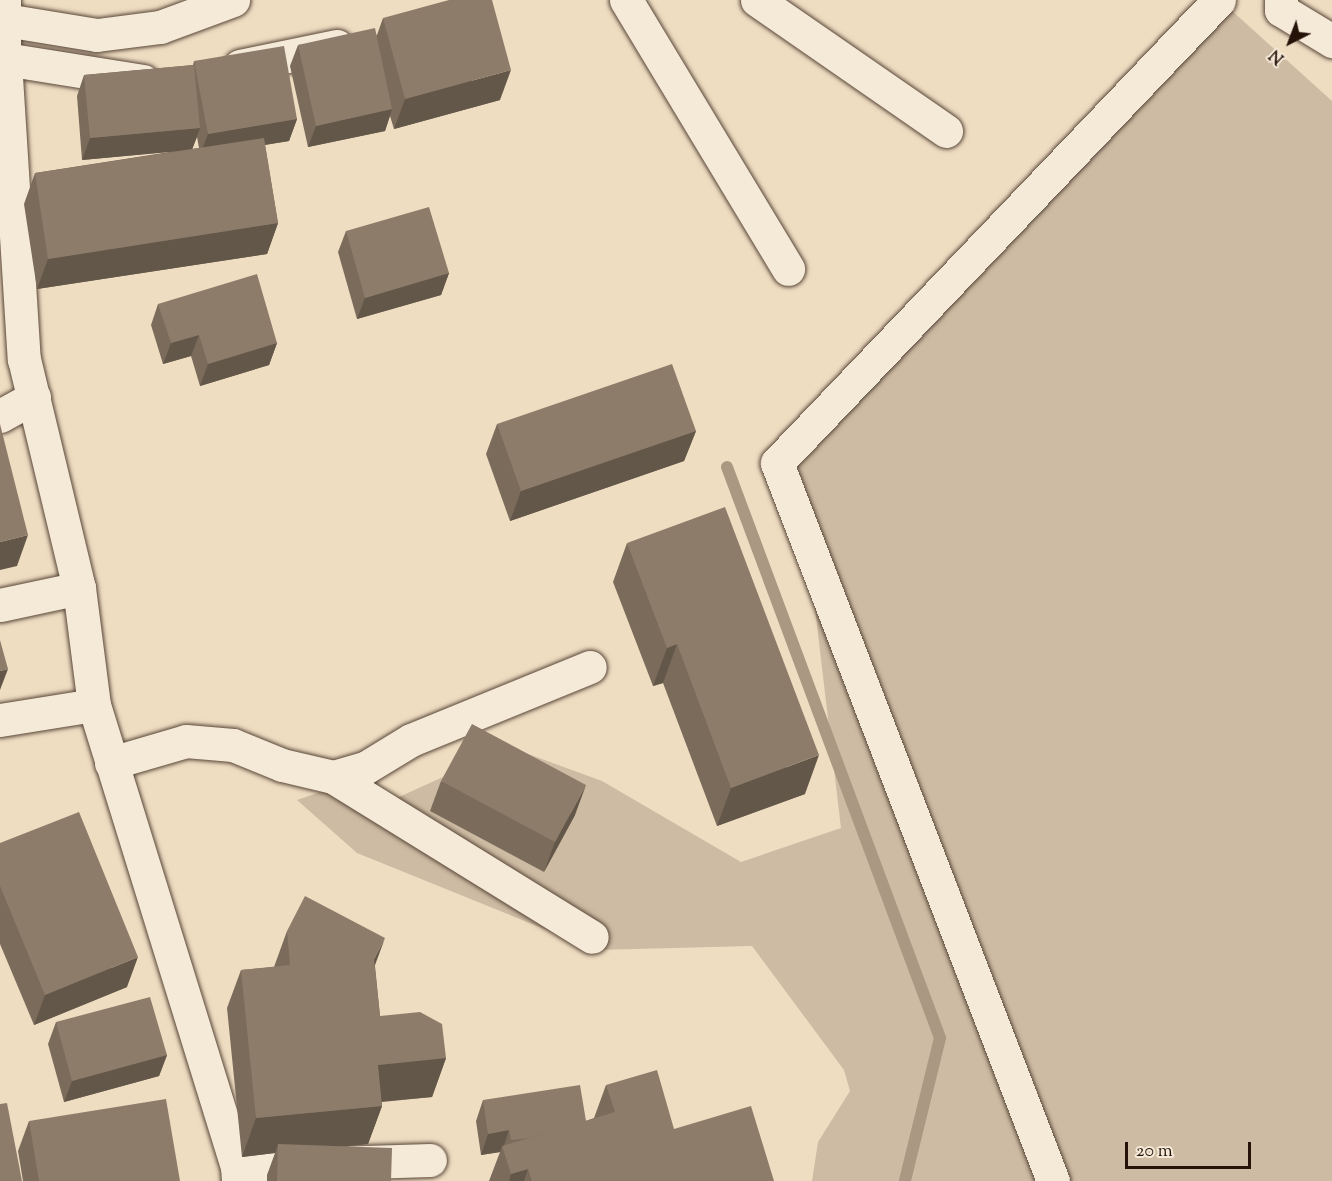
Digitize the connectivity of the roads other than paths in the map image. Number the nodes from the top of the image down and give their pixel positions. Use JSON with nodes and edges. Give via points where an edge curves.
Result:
{"nodes":[{"id":1,"x":233,"y":0,"type":"edge"},
{"id":2,"x":626,"y":0,"type":"edge"},
{"id":3,"x":757,"y":0,"type":"edge"},
{"id":4,"x":1219,"y":0,"type":"edge"},
{"id":5,"x":1281,"y":0,"type":"edge"},
{"id":6,"x":4,"y":34,"type":"edge"},
{"id":7,"x":368,"y":39,"type":"edge"},
{"id":8,"x":1332,"y":41,"type":"edge"},
{"id":9,"x":212,"y":71,"type":"edge"},
{"id":10,"x":178,"y":78,"type":"edge"},
{"id":11,"x":946,"y":131,"type":"dead end"},
{"id":12,"x":9,"y":243,"type":"edge"},
{"id":13,"x":788,"y":269,"type":"dead end"},
{"id":14,"x":11,"y":325,"type":"edge"},
{"id":15,"x":34,"y":397,"type":"junction"},
{"id":16,"x":0,"y":416,"type":"edge"},
{"id":17,"x":80,"y":588,"type":"junction"},
{"id":18,"x":0,"y":605,"type":"edge"},
{"id":19,"x":590,"y":667,"type":"dead end"},
{"id":20,"x":94,"y":705,"type":"junction"},
{"id":21,"x":0,"y":720,"type":"edge"},
{"id":22,"x":111,"y":763,"type":"junction"},
{"id":23,"x":333,"y":777,"type":"junction"},
{"id":24,"x":592,"y":937,"type":"dead end"},
{"id":25,"x":430,"y":1160,"type":"dead end"},
{"id":26,"x":238,"y":1174,"type":"edge"},
{"id":27,"x":1053,"y":1181,"type":"edge"}],
"edges":[{"from":1,"to":6,"type":"street","via":[[160,27],[97,35]]},
{"from":2,"to":13,"type":"street"},
{"from":3,"to":11,"type":"street"},
{"from":4,"to":27,"type":"street","via":[[777,463]]},
{"from":5,"to":8,"type":"street","via":[[1281,10]]},
{"from":6,"to":10,"type":"street","via":[[156,83]]},
{"from":6,"to":12,"type":"street"},
{"from":7,"to":9,"type":"street"},
{"from":12,"to":14,"type":"street"},
{"from":14,"to":15,"type":"street"},
{"from":15,"to":16,"type":"street"},
{"from":15,"to":17,"type":"street"},
{"from":17,"to":18,"type":"street"},
{"from":17,"to":20,"type":"street"},
{"from":19,"to":23,"type":"street","via":[[411,740],[365,768]]},
{"from":20,"to":21,"type":"street"},
{"from":20,"to":22,"type":"street"},
{"from":22,"to":23,"type":"street","via":[[186,741],[233,745],[282,765]]},
{"from":22,"to":26,"type":"street"},
{"from":23,"to":24,"type":"street"},
{"from":25,"to":26,"type":"street"}]}
